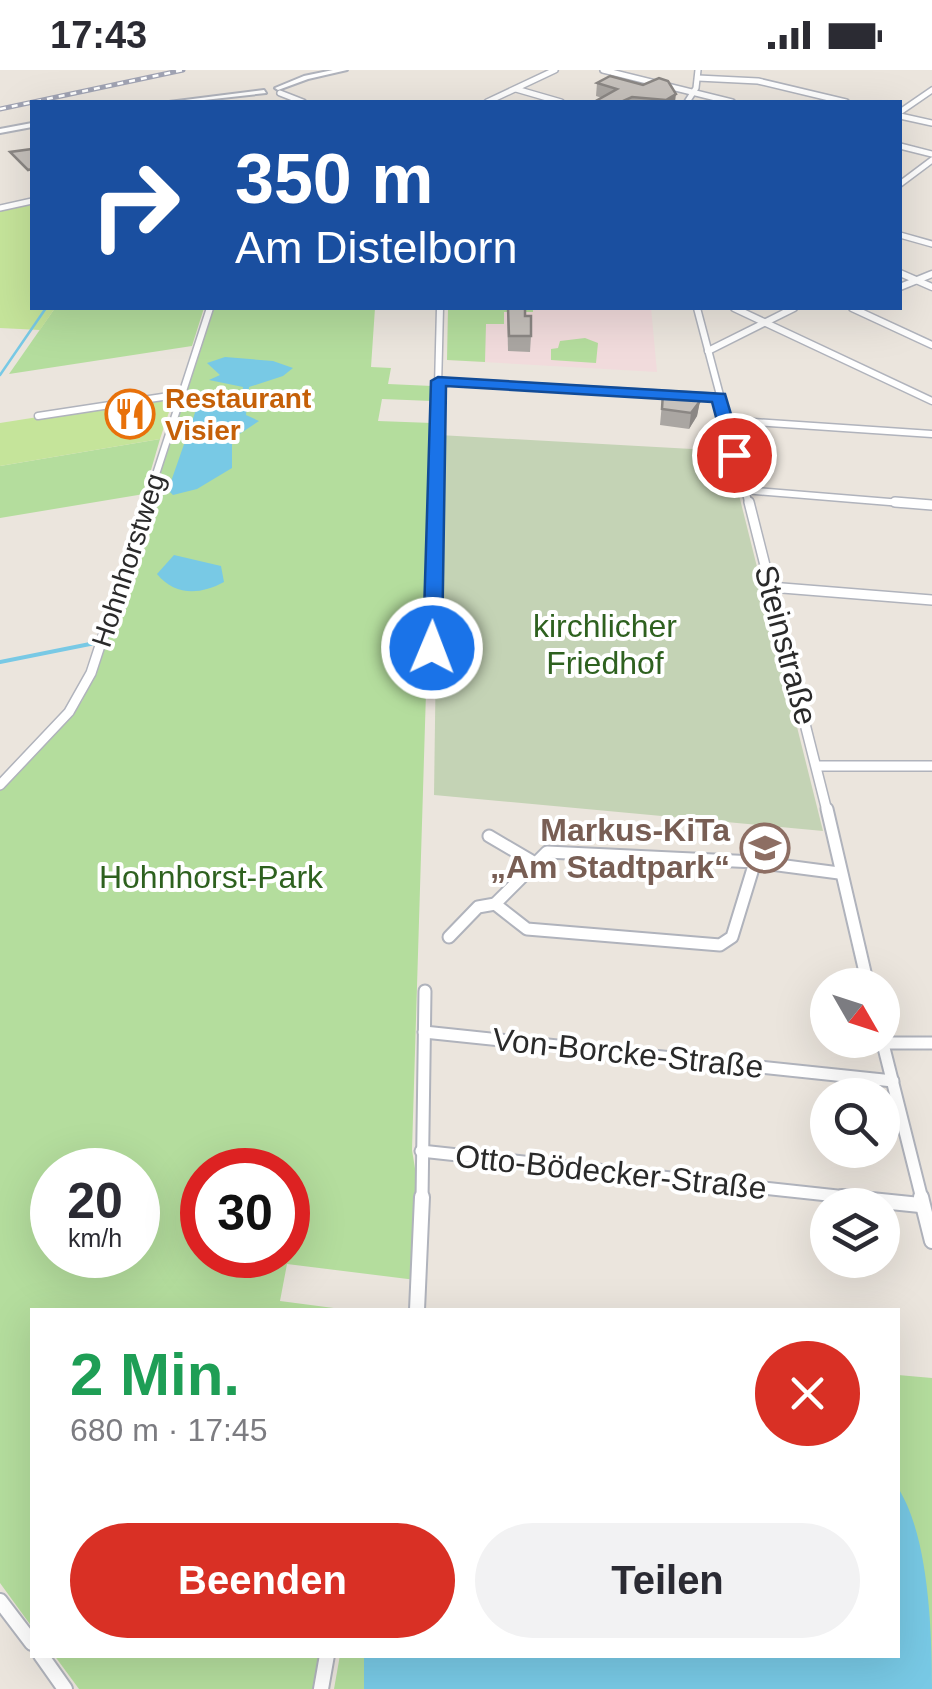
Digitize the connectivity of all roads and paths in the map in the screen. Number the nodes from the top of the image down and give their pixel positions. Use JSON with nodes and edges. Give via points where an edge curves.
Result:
{"nodes":[{"id":1,"x":344,"y":70,"type":"edge"},
{"id":2,"x":555,"y":70,"type":"edge"},
{"id":3,"x":604,"y":70,"type":"edge"},
{"id":4,"x":698,"y":70,"type":"edge"},
{"id":5,"x":313,"y":72,"type":"edge"},
{"id":6,"x":698,"y":78,"type":"junction"},
{"id":7,"x":279,"y":90,"type":"junction"},
{"id":8,"x":516,"y":90,"type":"junction"},
{"id":9,"x":932,"y":90,"type":"edge"},
{"id":10,"x":690,"y":92,"type":"junction"},
{"id":11,"x":190,"y":100,"type":"edge"},
{"id":12,"x":299,"y":100,"type":"edge"},
{"id":13,"x":493,"y":100,"type":"edge"},
{"id":14,"x":554,"y":100,"type":"edge"},
{"id":15,"x":688,"y":100,"type":"edge"},
{"id":16,"x":724,"y":100,"type":"edge"},
{"id":17,"x":838,"y":100,"type":"edge"},
{"id":18,"x":902,"y":112,"type":"edge"},
{"id":19,"x":902,"y":115,"type":"edge"},
{"id":20,"x":932,"y":123,"type":"edge"},
{"id":21,"x":30,"y":124,"type":"edge"},
{"id":22,"x":0,"y":130,"type":"edge"},
{"id":23,"x":902,"y":147,"type":"edge"},
{"id":24,"x":932,"y":157,"type":"edge"},
{"id":25,"x":902,"y":182,"type":"edge"},
{"id":26,"x":30,"y":200,"type":"edge"},
{"id":27,"x":0,"y":208,"type":"edge"},
{"id":28,"x":902,"y":236,"type":"edge"},
{"id":29,"x":932,"y":244,"type":"edge"},
{"id":30,"x":902,"y":274,"type":"edge"},
{"id":31,"x":932,"y":274,"type":"edge"},
{"id":32,"x":918,"y":281,"type":"junction"},
{"id":33,"x":902,"y":286,"type":"edge"},
{"id":34,"x":932,"y":287,"type":"edge"},
{"id":35,"x":209,"y":310,"type":"edge"},
{"id":36,"x":440,"y":310,"type":"edge"},
{"id":37,"x":697,"y":310,"type":"edge"},
{"id":38,"x":738,"y":310,"type":"edge"},
{"id":39,"x":790,"y":310,"type":"edge"},
{"id":40,"x":856,"y":310,"type":"edge"},
{"id":41,"x":764,"y":322,"type":"junction"},
{"id":42,"x":932,"y":345,"type":"edge"},
{"id":43,"x":708,"y":351,"type":"junction"},
{"id":44,"x":438,"y":381,"type":"junction"},
{"id":45,"x":182,"y":394,"type":"junction"},
{"id":46,"x":719,"y":397,"type":"junction"},
{"id":47,"x":932,"y":401,"type":"edge"},
{"id":48,"x":38,"y":416,"type":"dead end"},
{"id":49,"x":725,"y":420,"type":"junction"},
{"id":50,"x":932,"y":434,"type":"edge"},
{"id":51,"x":744,"y":490,"type":"junction"},
{"id":52,"x":932,"y":505,"type":"edge"},
{"id":53,"x":770,"y":587,"type":"junction"},
{"id":54,"x":932,"y":600,"type":"edge"},
{"id":55,"x":432,"y":650,"type":"dead end"},
{"id":56,"x":819,"y":766,"type":"junction"},
{"id":57,"x":932,"y":766,"type":"edge"},
{"id":58,"x":0,"y":785,"type":"edge"},
{"id":59,"x":489,"y":836,"type":"dead end"},
{"id":60,"x":755,"y":862,"type":"junction"},
{"id":61,"x":535,"y":863,"type":"junction"},
{"id":62,"x":839,"y":873,"type":"junction"},
{"id":63,"x":495,"y":904,"type":"junction"},
{"id":64,"x":449,"y":937,"type":"dead end"},
{"id":65,"x":864,"y":968,"type":"edge"},
{"id":66,"x":424,"y":990,"type":"dead end"},
{"id":67,"x":424,"y":1032,"type":"junction"},
{"id":68,"x":900,"y":1042,"type":"edge"},
{"id":69,"x":932,"y":1043,"type":"edge"},
{"id":70,"x":864,"y":1078,"type":"edge"},
{"id":71,"x":900,"y":1113,"type":"edge"},
{"id":72,"x":421,"y":1151,"type":"junction"},
{"id":73,"x":920,"y":1205,"type":"junction"},
{"id":74,"x":931,"y":1234,"type":"edge"},
{"id":75,"x":418,"y":1308,"type":"edge"},
{"id":76,"x":0,"y":1601,"type":"edge"},
{"id":77,"x":30,"y":1640,"type":"edge"},
{"id":78,"x":43,"y":1658,"type":"edge"},
{"id":79,"x":326,"y":1658,"type":"edge"},
{"id":80,"x":66,"y":1689,"type":"edge"},
{"id":81,"x":321,"y":1689,"type":"edge"}],
"edges":[{"from":1,"to":5,"type":"street"},
{"from":2,"to":8,"type":"street"},
{"from":3,"to":10,"type":"street"},
{"from":4,"to":6,"type":"street"},
{"from":5,"to":7,"type":"street"},
{"from":6,"to":10,"type":"street"},
{"from":6,"to":17,"type":"street","via":[[758,81]]},
{"from":7,"to":11,"type":"street"},
{"from":7,"to":12,"type":"street"},
{"from":8,"to":13,"type":"street"},
{"from":8,"to":14,"type":"street"},
{"from":9,"to":18,"type":"street"},
{"from":10,"to":15,"type":"street"},
{"from":10,"to":16,"type":"street"},
{"from":19,"to":20,"type":"street"},
{"from":21,"to":22,"type":"street"},
{"from":23,"to":24,"type":"street"},
{"from":24,"to":25,"type":"street"},
{"from":26,"to":27,"type":"street"},
{"from":28,"to":29,"type":"street"},
{"from":30,"to":32,"type":"street"},
{"from":31,"to":32,"type":"street"},
{"from":32,"to":33,"type":"street"},
{"from":32,"to":34,"type":"street"},
{"from":35,"to":45,"type":"street","name":"Hohnhorstweg"},
{"from":36,"to":44,"type":"street"},
{"from":37,"to":43,"type":"street","name":"Steinstraße"},
{"from":38,"to":41,"type":"street"},
{"from":39,"to":41,"type":"street"},
{"from":40,"to":42,"type":"street"},
{"from":41,"to":43,"type":"street"},
{"from":41,"to":47,"type":"street"},
{"from":43,"to":46,"type":"street","name":"Steinstraße"},
{"from":44,"to":46,"type":"street"},
{"from":44,"to":55,"type":"street"},
{"from":45,"to":48,"type":"street"},
{"from":45,"to":58,"type":"street","name":"Hohnhorstweg","via":[[82,694]]},
{"from":46,"to":49,"type":"street","name":"Steinstraße"},
{"from":49,"to":50,"type":"street"},
{"from":49,"to":51,"type":"street","name":"Steinstraße"},
{"from":51,"to":52,"type":"street"},
{"from":51,"to":53,"type":"street","name":"Steinstraße"},
{"from":53,"to":54,"type":"street"},
{"from":53,"to":56,"type":"street","name":"Steinstraße"},
{"from":56,"to":57,"type":"street"},
{"from":56,"to":62,"type":"street","name":"Steinstraße"},
{"from":59,"to":61,"type":"street"},
{"from":60,"to":61,"type":"street","via":[[566,851],[547,852]]},
{"from":60,"to":62,"type":"street"},
{"from":60,"to":63,"type":"street","via":[[732,937],[720,946],[527,928]]},
{"from":61,"to":63,"type":"street"},
{"from":62,"to":65,"type":"street","name":"Steinstraße"},
{"from":63,"to":64,"type":"street","via":[[478,907]]},
{"from":66,"to":67,"type":"street"},
{"from":67,"to":70,"type":"street","name":"Von-Borcke-Straße"},
{"from":67,"to":72,"type":"street"},
{"from":68,"to":69,"type":"street"},
{"from":71,"to":73,"type":"street"},
{"from":72,"to":73,"type":"street","name":"Otto-Bödecker-Straße"},
{"from":72,"to":75,"type":"street"},
{"from":73,"to":74,"type":"street"},
{"from":76,"to":77,"type":"street"},
{"from":78,"to":80,"type":"street"},
{"from":79,"to":81,"type":"street"}]}
